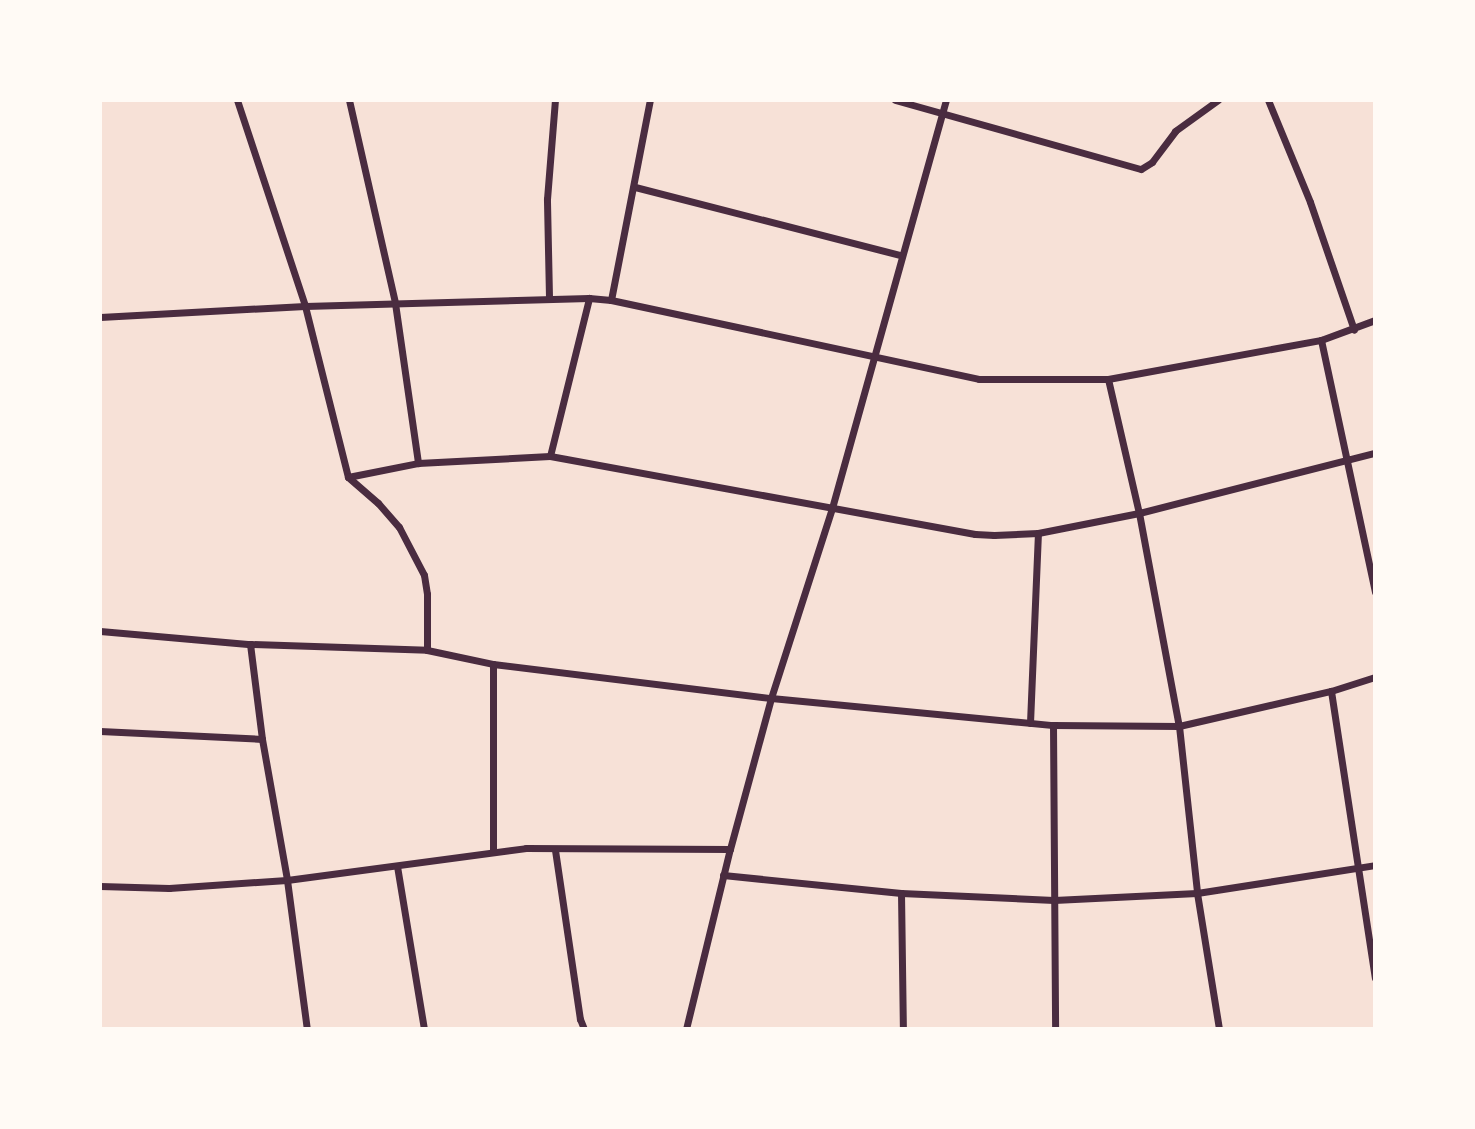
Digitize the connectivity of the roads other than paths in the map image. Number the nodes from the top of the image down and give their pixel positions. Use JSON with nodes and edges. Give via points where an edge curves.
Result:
{"nodes":[{"id":1,"x":237,"y":100,"type":"edge"},
{"id":2,"x":349,"y":100,"type":"edge"},
{"id":3,"x":555,"y":100,"type":"edge"},
{"id":4,"x":650,"y":100,"type":"edge"},
{"id":5,"x":895,"y":100,"type":"edge"},
{"id":6,"x":946,"y":100,"type":"edge"},
{"id":7,"x":1218,"y":100,"type":"edge"},
{"id":8,"x":1268,"y":100,"type":"edge"},
{"id":9,"x":942,"y":111,"type":"junction"},
{"id":10,"x":635,"y":187,"type":"junction"},
{"id":11,"x":900,"y":255,"type":"junction"},
{"id":12,"x":549,"y":298,"type":"junction"},
{"id":13,"x":589,"y":298,"type":"junction"},
{"id":14,"x":611,"y":300,"type":"junction"},
{"id":15,"x":395,"y":303,"type":"junction"},
{"id":16,"x":305,"y":306,"type":"junction"},
{"id":17,"x":100,"y":317,"type":"edge"},
{"id":18,"x":1375,"y":320,"type":"edge"},
{"id":19,"x":1354,"y":330,"type":"junction"},
{"id":20,"x":1321,"y":340,"type":"junction"},
{"id":21,"x":873,"y":355,"type":"junction"},
{"id":22,"x":1108,"y":379,"type":"junction"},
{"id":23,"x":1375,"y":453,"type":"edge"},
{"id":24,"x":550,"y":456,"type":"junction"},
{"id":25,"x":1346,"y":458,"type":"junction"},
{"id":26,"x":418,"y":463,"type":"junction"},
{"id":27,"x":348,"y":477,"type":"junction"},
{"id":28,"x":832,"y":508,"type":"junction"},
{"id":29,"x":1139,"y":513,"type":"junction"},
{"id":30,"x":1038,"y":533,"type":"junction"},
{"id":31,"x":1375,"y":592,"type":"edge"},
{"id":32,"x":100,"y":631,"type":"edge"},
{"id":33,"x":250,"y":644,"type":"junction"},
{"id":34,"x":426,"y":650,"type":"junction"},
{"id":35,"x":493,"y":664,"type":"junction"},
{"id":36,"x":1375,"y":677,"type":"edge"},
{"id":37,"x":1331,"y":691,"type":"junction"},
{"id":38,"x":771,"y":698,"type":"junction"},
{"id":39,"x":1030,"y":723,"type":"junction"},
{"id":40,"x":1053,"y":725,"type":"junction"},
{"id":41,"x":1179,"y":726,"type":"junction"},
{"id":42,"x":100,"y":731,"type":"edge"},
{"id":43,"x":262,"y":739,"type":"junction"},
{"id":44,"x":730,"y":849,"type":"junction"},
{"id":45,"x":555,"y":850,"type":"junction"},
{"id":46,"x":493,"y":852,"type":"junction"},
{"id":47,"x":1358,"y":865,"type":"junction"},
{"id":48,"x":1375,"y":865,"type":"edge"},
{"id":49,"x":397,"y":866,"type":"junction"},
{"id":50,"x":723,"y":876,"type":"junction"},
{"id":51,"x":287,"y":880,"type":"junction"},
{"id":52,"x":100,"y":886,"type":"edge"},
{"id":53,"x":901,"y":893,"type":"junction"},
{"id":54,"x":1197,"y":893,"type":"junction"},
{"id":55,"x":1054,"y":900,"type":"junction"},
{"id":56,"x":1375,"y":978,"type":"edge"},
{"id":57,"x":307,"y":1029,"type":"edge"},
{"id":58,"x":424,"y":1029,"type":"edge"},
{"id":59,"x":584,"y":1029,"type":"edge"},
{"id":60,"x":686,"y":1029,"type":"edge"},
{"id":61,"x":903,"y":1029,"type":"edge"},
{"id":62,"x":1055,"y":1029,"type":"edge"},
{"id":63,"x":1219,"y":1029,"type":"edge"}],
"edges":[{"from":1,"to":16,"type":"street"},
{"from":2,"to":15,"type":"street"},
{"from":3,"to":12,"type":"street","via":[[547,199]]},
{"from":4,"to":10,"type":"street"},
{"from":5,"to":9,"type":"street"},
{"from":6,"to":9,"type":"street"},
{"from":7,"to":9,"type":"street","via":[[1175,131],[1142,169]]},
{"from":8,"to":19,"type":"street","via":[[1310,202]]},
{"from":9,"to":11,"type":"street"},
{"from":10,"to":11,"type":"street"},
{"from":10,"to":14,"type":"street"},
{"from":11,"to":21,"type":"street"},
{"from":12,"to":13,"type":"street"},
{"from":12,"to":15,"type":"street"},
{"from":13,"to":14,"type":"street"},
{"from":13,"to":24,"type":"street"},
{"from":14,"to":21,"type":"street"},
{"from":15,"to":16,"type":"street"},
{"from":15,"to":26,"type":"street"},
{"from":16,"to":17,"type":"street"},
{"from":16,"to":27,"type":"street"},
{"from":18,"to":19,"type":"street"},
{"from":19,"to":20,"type":"street"},
{"from":20,"to":22,"type":"street"},
{"from":20,"to":25,"type":"street"},
{"from":21,"to":22,"type":"street","via":[[979,379]]},
{"from":21,"to":28,"type":"street"},
{"from":22,"to":29,"type":"street"},
{"from":23,"to":25,"type":"street"},
{"from":24,"to":26,"type":"street"},
{"from":24,"to":28,"type":"street"},
{"from":25,"to":29,"type":"street"},
{"from":25,"to":31,"type":"street"},
{"from":26,"to":27,"type":"street"},
{"from":27,"to":34,"type":"street","via":[[399,527],[413,552],[427,594]]},
{"from":28,"to":30,"type":"street","via":[[975,534]]},
{"from":28,"to":38,"type":"street"},
{"from":29,"to":30,"type":"street"},
{"from":29,"to":41,"type":"street"},
{"from":30,"to":39,"type":"street"},
{"from":32,"to":33,"type":"street"},
{"from":33,"to":34,"type":"street"},
{"from":33,"to":43,"type":"street"},
{"from":34,"to":35,"type":"street"},
{"from":35,"to":38,"type":"street"},
{"from":35,"to":46,"type":"street"},
{"from":36,"to":37,"type":"street"},
{"from":37,"to":41,"type":"street"},
{"from":37,"to":47,"type":"street"},
{"from":38,"to":39,"type":"street"},
{"from":38,"to":44,"type":"street"},
{"from":39,"to":40,"type":"street"},
{"from":40,"to":41,"type":"street"},
{"from":40,"to":55,"type":"street"},
{"from":41,"to":54,"type":"street"},
{"from":42,"to":43,"type":"street"},
{"from":43,"to":51,"type":"street"},
{"from":44,"to":45,"type":"street"},
{"from":44,"to":50,"type":"street"},
{"from":45,"to":46,"type":"street"},
{"from":45,"to":59,"type":"street"},
{"from":46,"to":49,"type":"street"},
{"from":47,"to":48,"type":"street"},
{"from":47,"to":54,"type":"street"},
{"from":47,"to":56,"type":"street"},
{"from":49,"to":51,"type":"street"},
{"from":49,"to":58,"type":"street"},
{"from":50,"to":53,"type":"street"},
{"from":50,"to":60,"type":"street"},
{"from":51,"to":52,"type":"street","via":[[169,888]]},
{"from":51,"to":57,"type":"street"},
{"from":53,"to":55,"type":"street"},
{"from":53,"to":61,"type":"street"},
{"from":54,"to":55,"type":"street"},
{"from":54,"to":63,"type":"street"},
{"from":55,"to":62,"type":"street"}]}
